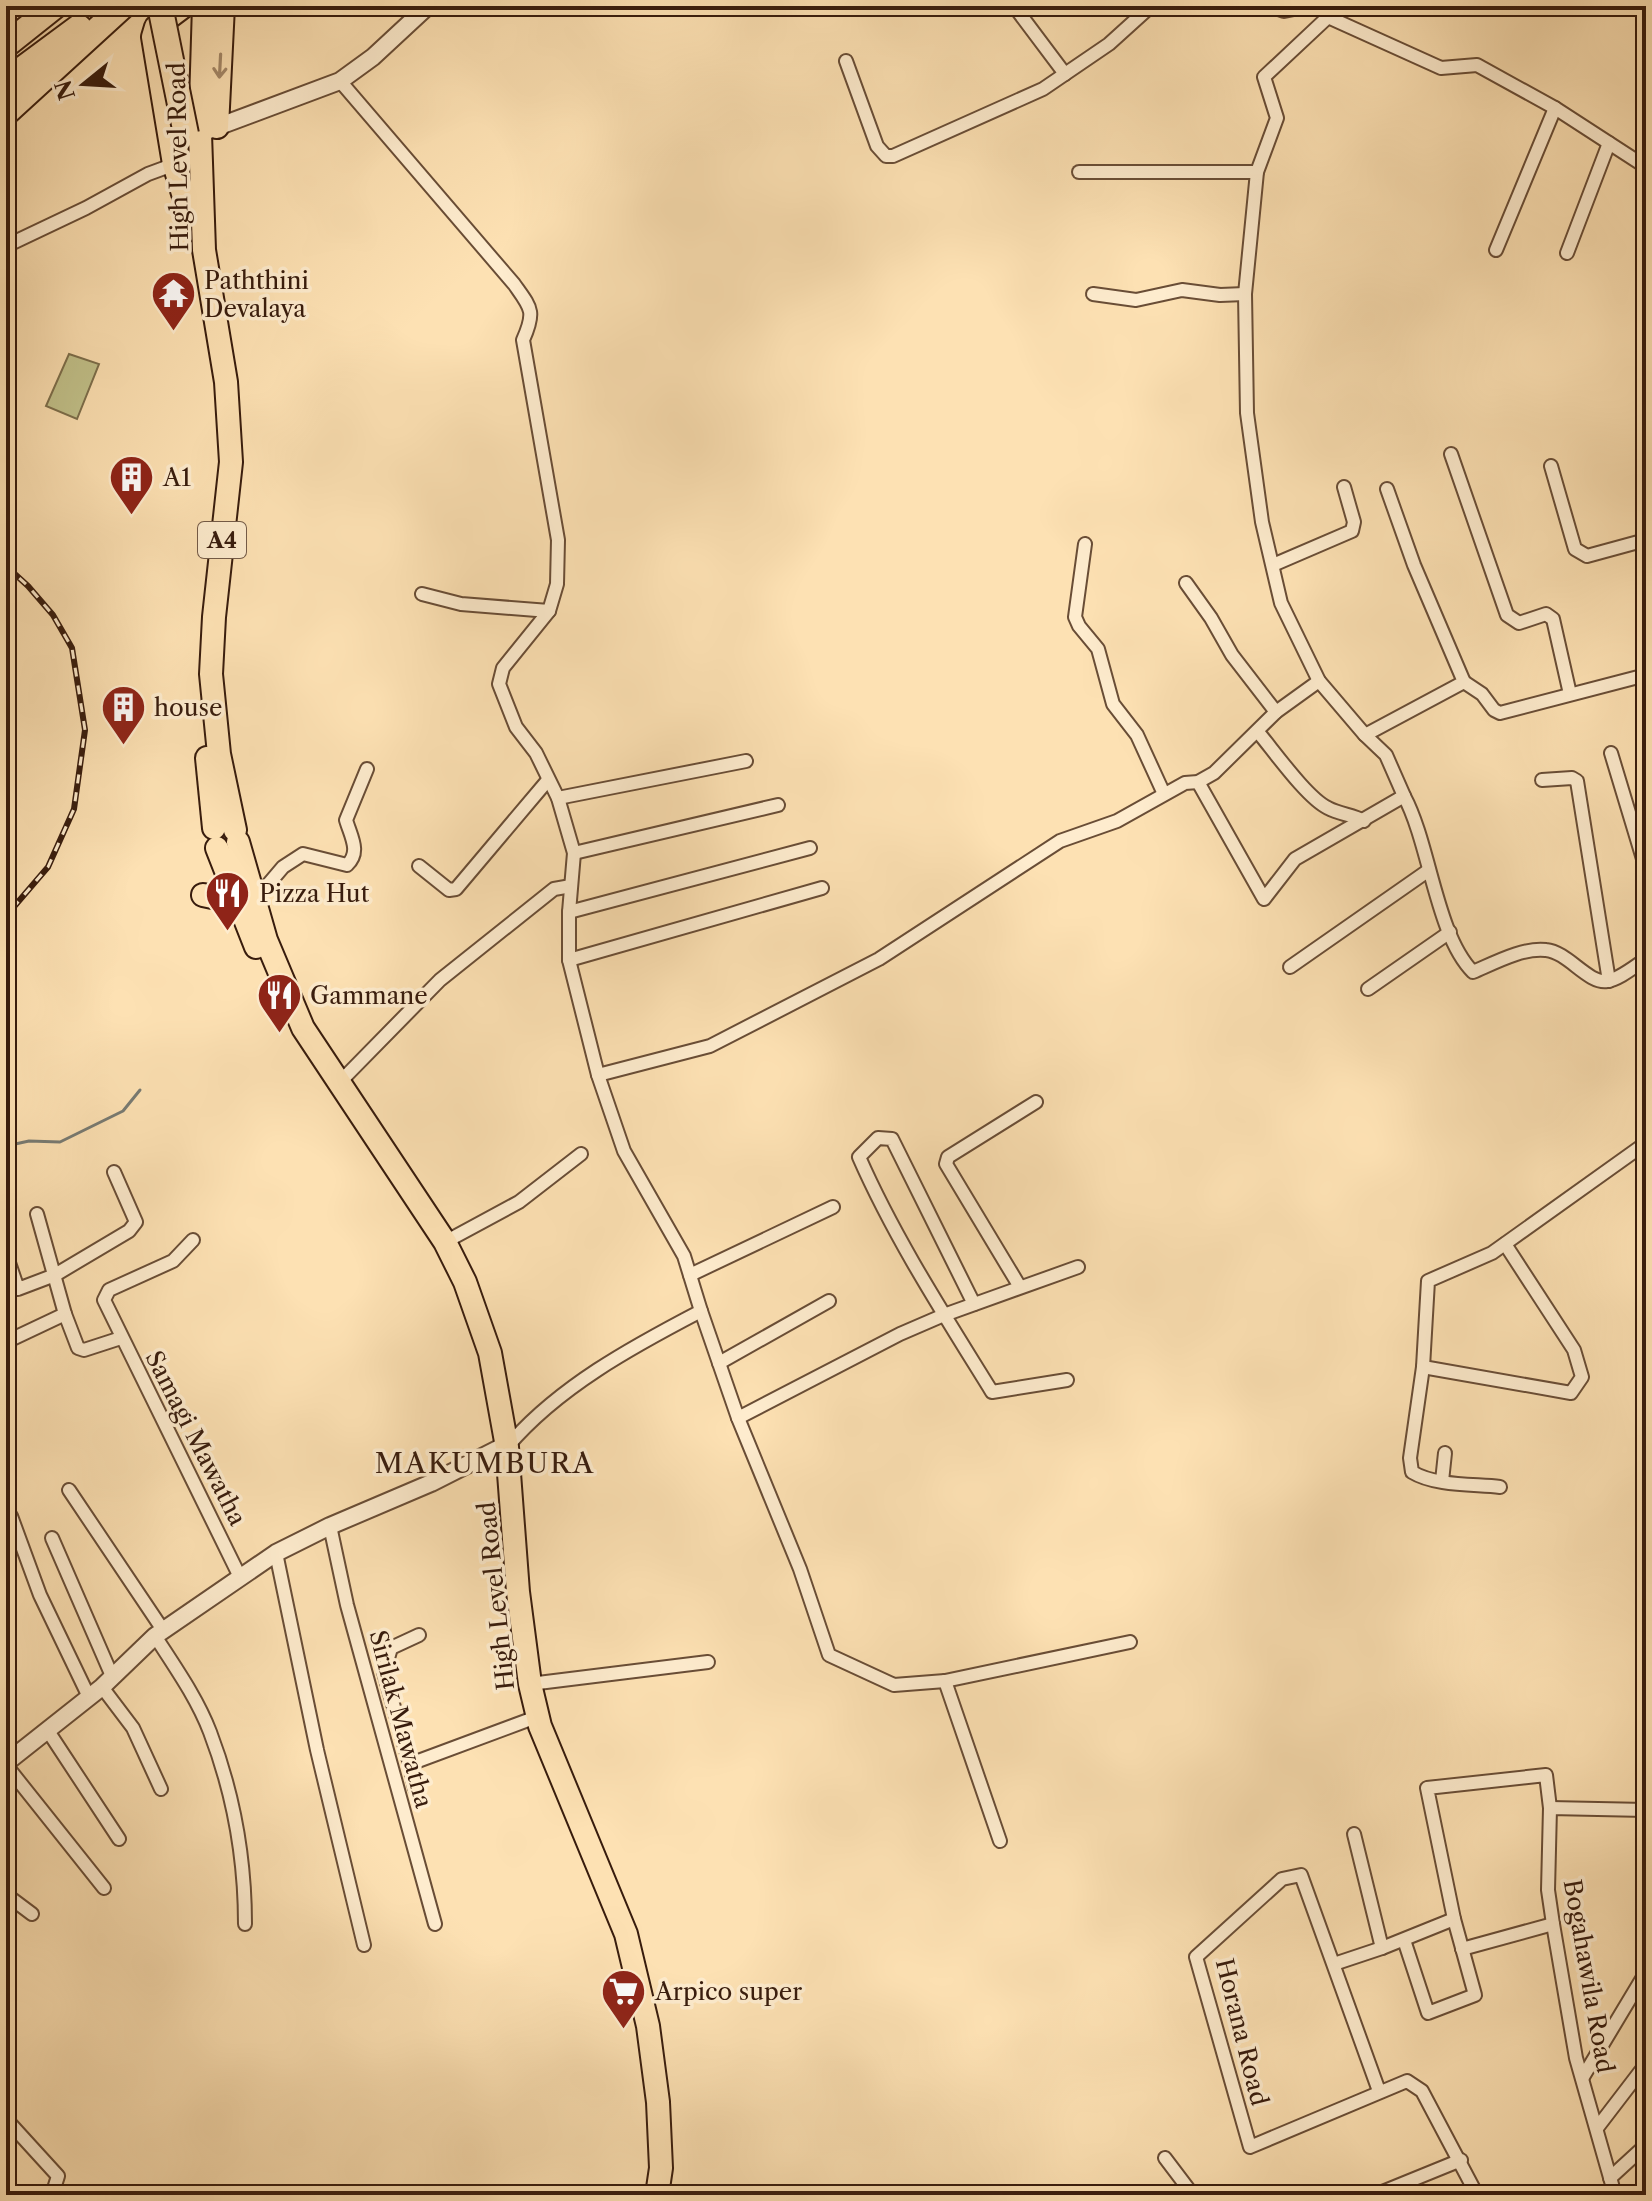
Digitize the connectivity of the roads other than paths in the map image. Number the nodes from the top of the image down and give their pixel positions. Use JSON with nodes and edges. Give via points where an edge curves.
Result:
{"nodes":[{"id":1,"x":54,"y":6,"type":"edge"},
{"id":2,"x":106,"y":6,"type":"edge"},
{"id":3,"x":123,"y":6,"type":"edge"},
{"id":4,"x":160,"y":6,"type":"edge"},
{"id":5,"x":186,"y":6,"type":"edge"},
{"id":6,"x":204,"y":6,"type":"edge"},
{"id":7,"x":223,"y":6,"type":"edge"},
{"id":8,"x":428,"y":6,"type":"edge"},
{"id":9,"x":1014,"y":6,"type":"edge"},
{"id":10,"x":1151,"y":6,"type":"edge"},
{"id":11,"x":1270,"y":6,"type":"edge"},
{"id":12,"x":1309,"y":6,"type":"edge"},
{"id":13,"x":1319,"y":6,"type":"edge"},
{"id":14,"x":1328,"y":17,"type":"junction"},
{"id":15,"x":6,"y":35,"type":"edge"},
{"id":16,"x":6,"y":45,"type":"edge"},
{"id":17,"x":846,"y":61,"type":"dead end"},
{"id":18,"x":1065,"y":74,"type":"junction"},
{"id":19,"x":6,"y":81,"type":"edge"},
{"id":20,"x":340,"y":81,"type":"junction"},
{"id":21,"x":1555,"y":108,"type":"junction"},
{"id":22,"x":6,"y":113,"type":"edge"},
{"id":23,"x":198,"y":126,"type":"junction"},
{"id":24,"x":1609,"y":143,"type":"junction"},
{"id":25,"x":180,"y":162,"type":"junction"},
{"id":26,"x":1646,"y":167,"type":"edge"},
{"id":27,"x":1079,"y":172,"type":"dead end"},
{"id":28,"x":1257,"y":172,"type":"junction"},
{"id":29,"x":6,"y":246,"type":"edge"},
{"id":30,"x":1496,"y":250,"type":"dead end"},
{"id":31,"x":1567,"y":253,"type":"dead end"},
{"id":32,"x":1093,"y":294,"type":"dead end"},
{"id":33,"x":1245,"y":294,"type":"junction"},
{"id":34,"x":1451,"y":454,"type":"dead end"},
{"id":35,"x":1551,"y":466,"type":"dead end"},
{"id":36,"x":1344,"y":487,"type":"dead end"},
{"id":37,"x":1387,"y":489,"type":"dead end"},
{"id":38,"x":1085,"y":544,"type":"dead end"},
{"id":39,"x":1646,"y":561,"type":"edge"},
{"id":40,"x":1273,"y":565,"type":"junction"},
{"id":41,"x":1186,"y":583,"type":"dead end"},
{"id":42,"x":422,"y":594,"type":"dead end"},
{"id":43,"x":549,"y":611,"type":"junction"},
{"id":44,"x":1646,"y":675,"type":"edge"},
{"id":45,"x":1319,"y":681,"type":"junction"},
{"id":46,"x":1464,"y":682,"type":"junction"},
{"id":47,"x":1570,"y":694,"type":"junction"},
{"id":48,"x":1276,"y":712,"type":"junction"},
{"id":49,"x":1258,"y":732,"type":"junction"},
{"id":50,"x":1365,"y":735,"type":"junction"},
{"id":51,"x":1611,"y":753,"type":"dead end"},
{"id":52,"x":746,"y":761,"type":"dead end"},
{"id":53,"x":367,"y":769,"type":"dead end"},
{"id":54,"x":6,"y":777,"type":"edge"},
{"id":55,"x":548,"y":780,"type":"junction"},
{"id":56,"x":1542,"y":780,"type":"dead end"},
{"id":57,"x":1198,"y":782,"type":"junction"},
{"id":58,"x":1164,"y":794,"type":"junction"},
{"id":59,"x":1404,"y":796,"type":"junction"},
{"id":60,"x":558,"y":798,"type":"junction"},
{"id":61,"x":6,"y":803,"type":"edge"},
{"id":62,"x":778,"y":805,"type":"dead end"},
{"id":63,"x":1364,"y":821,"type":"junction"},
{"id":64,"x":226,"y":837,"type":"junction"},
{"id":65,"x":810,"y":848,"type":"dead end"},
{"id":66,"x":574,"y":853,"type":"junction"},
{"id":67,"x":419,"y":866,"type":"dead end"},
{"id":68,"x":1646,"y":869,"type":"edge"},
{"id":69,"x":1429,"y":870,"type":"junction"},
{"id":70,"x":571,"y":886,"type":"junction"},
{"id":71,"x":822,"y":888,"type":"dead end"},
{"id":72,"x":203,"y":895,"type":"dead end"},
{"id":73,"x":245,"y":902,"type":"junction"},
{"id":74,"x":569,"y":912,"type":"junction"},
{"id":75,"x":1450,"y":932,"type":"junction"},
{"id":76,"x":1646,"y":959,"type":"edge"},
{"id":77,"x":569,"y":960,"type":"junction"},
{"id":78,"x":1290,"y":967,"type":"dead end"},
{"id":79,"x":1609,"y":981,"type":"junction"},
{"id":80,"x":1368,"y":989,"type":"dead end"},
{"id":81,"x":598,"y":1075,"type":"junction"},
{"id":82,"x":337,"y":1085,"type":"junction"},
{"id":83,"x":1036,"y":1102,"type":"dead end"},
{"id":84,"x":1646,"y":1143,"type":"edge"},
{"id":85,"x":581,"y":1154,"type":"dead end"},
{"id":86,"x":114,"y":1172,"type":"dead end"},
{"id":87,"x":833,"y":1207,"type":"dead end"},
{"id":88,"x":37,"y":1214,"type":"dead end"},
{"id":89,"x":193,"y":1240,"type":"dead end"},
{"id":90,"x":445,"y":1242,"type":"junction"},
{"id":91,"x":1505,"y":1244,"type":"junction"},
{"id":92,"x":6,"y":1254,"type":"edge"},
{"id":93,"x":1078,"y":1267,"type":"dead end"},
{"id":94,"x":55,"y":1275,"type":"junction"},
{"id":95,"x":690,"y":1275,"type":"junction"},
{"id":96,"x":1020,"y":1287,"type":"junction"},
{"id":97,"x":829,"y":1301,"type":"dead end"},
{"id":98,"x":974,"y":1304,"type":"junction"},
{"id":99,"x":701,"y":1311,"type":"junction"},
{"id":100,"x":65,"y":1314,"type":"junction"},
{"id":101,"x":944,"y":1315,"type":"junction"},
{"id":102,"x":121,"y":1338,"type":"junction"},
{"id":103,"x":10,"y":1340,"type":"dead end"},
{"id":104,"x":719,"y":1363,"type":"junction"},
{"id":105,"x":1423,"y":1367,"type":"junction"},
{"id":106,"x":1067,"y":1380,"type":"dead end"},
{"id":107,"x":738,"y":1418,"type":"junction"},
{"id":108,"x":504,"y":1447,"type":"junction"},
{"id":109,"x":1445,"y":1453,"type":"dead end"},
{"id":110,"x":1442,"y":1481,"type":"junction"},
{"id":111,"x":1500,"y":1487,"type":"dead end"},
{"id":112,"x":69,"y":1490,"type":"dead end"},
{"id":113,"x":11,"y":1516,"type":"dead end"},
{"id":114,"x":330,"y":1526,"type":"junction"},
{"id":115,"x":52,"y":1538,"type":"dead end"},
{"id":116,"x":276,"y":1553,"type":"junction"},
{"id":117,"x":240,"y":1577,"type":"junction"},
{"id":118,"x":159,"y":1633,"type":"junction"},
{"id":119,"x":419,"y":1635,"type":"dead end"},
{"id":120,"x":1130,"y":1642,"type":"dead end"},
{"id":121,"x":708,"y":1662,"type":"dead end"},
{"id":122,"x":945,"y":1681,"type":"junction"},
{"id":123,"x":530,"y":1684,"type":"junction"},
{"id":124,"x":101,"y":1687,"type":"junction"},
{"id":125,"x":531,"y":1719,"type":"junction"},
{"id":126,"x":48,"y":1731,"type":"junction"},
{"id":127,"x":6,"y":1764,"type":"edge"},
{"id":128,"x":410,"y":1764,"type":"junction"},
{"id":129,"x":415,"y":1788,"type":"dead end"},
{"id":130,"x":161,"y":1789,"type":"dead end"},
{"id":131,"x":1550,"y":1808,"type":"junction"},
{"id":132,"x":1646,"y":1810,"type":"edge"},
{"id":133,"x":1354,"y":1834,"type":"dead end"},
{"id":134,"x":119,"y":1839,"type":"dead end"},
{"id":135,"x":1000,"y":1841,"type":"dead end"},
{"id":136,"x":104,"y":1888,"type":"dead end"},
{"id":137,"x":6,"y":1891,"type":"edge"},
{"id":138,"x":32,"y":1914,"type":"dead end"},
{"id":139,"x":1454,"y":1919,"type":"junction"},
{"id":140,"x":245,"y":1924,"type":"dead end"},
{"id":141,"x":435,"y":1924,"type":"dead end"},
{"id":142,"x":1553,"y":1924,"type":"junction"},
{"id":143,"x":621,"y":1935,"type":"junction"},
{"id":144,"x":1404,"y":1940,"type":"junction"},
{"id":145,"x":364,"y":1945,"type":"dead end"},
{"id":146,"x":1382,"y":1948,"type":"junction"},
{"id":147,"x":1462,"y":1949,"type":"junction"},
{"id":148,"x":1334,"y":1964,"type":"junction"},
{"id":149,"x":1646,"y":1972,"type":"edge"},
{"id":150,"x":1646,"y":2064,"type":"edge"},
{"id":151,"x":1583,"y":2077,"type":"junction"},
{"id":152,"x":1379,"y":2091,"type":"junction"},
{"id":153,"x":6,"y":2119,"type":"edge"},
{"id":154,"x":1597,"y":2128,"type":"junction"},
{"id":155,"x":1646,"y":2145,"type":"edge"},
{"id":156,"x":1165,"y":2158,"type":"dead end"},
{"id":157,"x":1461,"y":2160,"type":"junction"},
{"id":158,"x":1610,"y":2178,"type":"junction"},
{"id":159,"x":52,"y":2195,"type":"edge"},
{"id":160,"x":654,"y":2195,"type":"edge"},
{"id":161,"x":1193,"y":2195,"type":"edge"},
{"id":162,"x":1375,"y":2195,"type":"edge"},
{"id":163,"x":1477,"y":2195,"type":"edge"},
{"id":164,"x":1615,"y":2195,"type":"edge"}],
"edges":[{"from":1,"to":15,"type":"highway"},
{"from":1,"to":16,"type":"highway"},
{"from":2,"to":19,"type":"highway"},
{"from":3,"to":22,"type":"highway"},
{"from":4,"to":23,"type":"highway","bridge":true},
{"from":5,"to":23,"type":"highway","name":"High Level Road","number":"A4"},
{"from":5,"to":25,"type":"highway","via":[[156,27],[153,37]]},
{"from":6,"to":23,"type":"highway","name":"High Level Road","number":"A4"},
{"from":7,"to":23,"type":"highway","one_way":true},
{"from":8,"to":20,"type":"street"},
{"from":9,"to":18,"type":"street"},
{"from":10,"to":18,"type":"street"},
{"from":11,"to":12,"type":"street","via":[[1284,11]]},
{"from":13,"to":14,"type":"street"},
{"from":14,"to":21,"type":"street","via":[[1441,68],[1477,65]]},
{"from":14,"to":28,"type":"street","via":[[1264,77],[1277,118]]},
{"from":17,"to":18,"type":"street","via":[[877,146],[886,156],[983,117]]},
{"from":20,"to":23,"type":"street"},
{"from":20,"to":43,"type":"street","via":[[531,308],[532,321],[523,340],[558,540],[557,584]]},
{"from":21,"to":24,"type":"street"},
{"from":21,"to":30,"type":"street"},
{"from":23,"to":25,"type":"highway","name":"High Level Road","number":"A4"},
{"from":23,"to":64,"type":"highway","name":"High Level Road","number":"A4","via":[[204,250],[226,382],[231,462],[211,674]]},
{"from":24,"to":26,"type":"street"},
{"from":24,"to":31,"type":"street"},
{"from":25,"to":29,"type":"street"},
{"from":25,"to":64,"type":"highway","name":"High Level Road","number":"A4","via":[[216,395],[219,464],[200,668],[201,717]]},
{"from":27,"to":28,"type":"street"},
{"from":28,"to":33,"type":"street"},
{"from":32,"to":33,"type":"street","via":[[1136,300],[1182,290]]},
{"from":33,"to":40,"type":"street","via":[[1247,413]]},
{"from":34,"to":47,"type":"street","via":[[1507,615],[1519,623],[1546,614],[1553,619]]},
{"from":35,"to":39,"type":"street","via":[[1575,549],[1587,556],[1642,541]]},
{"from":36,"to":40,"type":"street","via":[[1352,531]]},
{"from":37,"to":46,"type":"street"},
{"from":38,"to":58,"type":"street","via":[[1075,617],[1098,649],[1113,704],[1137,735]]},
{"from":40,"to":45,"type":"street","via":[[1281,603]]},
{"from":41,"to":48,"type":"street"},
{"from":42,"to":43,"type":"street","via":[[461,604]]},
{"from":43,"to":55,"type":"street","via":[[503,668],[499,684],[516,727]]},
{"from":44,"to":47,"type":"street"},
{"from":45,"to":48,"type":"street"},
{"from":45,"to":50,"type":"street"},
{"from":46,"to":47,"type":"street","via":[[1500,713]]},
{"from":46,"to":50,"type":"street"},
{"from":48,"to":49,"type":"street"},
{"from":49,"to":57,"type":"street"},
{"from":49,"to":63,"type":"street","via":[[1327,808]]},
{"from":50,"to":59,"type":"street","via":[[1386,755]]},
{"from":51,"to":68,"type":"street"},
{"from":52,"to":60,"type":"street"},
{"from":53,"to":73,"type":"street","via":[[346,820],[354,859],[347,865],[303,854]]},
{"from":54,"to":61,"type":"street"},
{"from":55,"to":60,"type":"street"},
{"from":55,"to":67,"type":"street","via":[[456,889],[449,890]]},
{"from":56,"to":79,"type":"street","via":[[1577,781]]},
{"from":57,"to":58,"type":"street"},
{"from":57,"to":63,"type":"street","via":[[1264,899],[1295,859]]},
{"from":58,"to":81,"type":"street","via":[[1117,821],[1060,841],[879,959],[710,1046]]},
{"from":59,"to":63,"type":"street"},
{"from":59,"to":69,"type":"street","via":[[1416,817]]},
{"from":60,"to":66,"type":"street"},
{"from":62,"to":66,"type":"street"},
{"from":64,"to":73,"type":"highway","name":"High Level Road","number":"A4"},
{"from":65,"to":74,"type":"street"},
{"from":66,"to":70,"type":"street"},
{"from":69,"to":75,"type":"street"},
{"from":69,"to":78,"type":"street"},
{"from":70,"to":74,"type":"street"},
{"from":70,"to":82,"type":"street","via":[[554,889],[440,980]]},
{"from":71,"to":77,"type":"street"},
{"from":72,"to":73,"type":"highway"},
{"from":73,"to":82,"type":"highway","name":"High Level Road","number":"A4","via":[[276,995]]},
{"from":74,"to":77,"type":"street"},
{"from":75,"to":79,"type":"street","via":[[1461,960],[1473,972],[1544,949],[1561,954],[1597,980]]},
{"from":75,"to":80,"type":"street"},
{"from":76,"to":79,"type":"street"},
{"from":77,"to":81,"type":"street"},
{"from":81,"to":95,"type":"street","via":[[624,1151]]},
{"from":82,"to":90,"type":"highway","name":"High Level Road","number":"A4"},
{"from":82,"to":108,"type":"highway","name":"High Level Road","number":"A4","via":[[458,1284],[483,1355]]},
{"from":83,"to":96,"type":"street","via":[[948,1157],[946,1164]]},
{"from":84,"to":91,"type":"street"},
{"from":85,"to":90,"type":"street","via":[[519,1202]]},
{"from":86,"to":94,"type":"street","via":[[136,1222]]},
{"from":87,"to":95,"type":"street"},
{"from":88,"to":94,"type":"street"},
{"from":89,"to":102,"type":"street","name":"Samagi Mawatha","via":[[173,1261],[109,1290],[104,1300]]},
{"from":90,"to":108,"type":"highway","name":"High Level Road","number":"A4","via":[[490,1353]]},
{"from":91,"to":105,"type":"street","via":[[1428,1281]]},
{"from":91,"to":105,"type":"street","via":[[1574,1350],[1582,1377],[1571,1393]]},
{"from":92,"to":94,"type":"street","via":[[18,1289]]},
{"from":93,"to":96,"type":"street"},
{"from":94,"to":100,"type":"street"},
{"from":95,"to":99,"type":"street"},
{"from":96,"to":98,"type":"street"},
{"from":97,"to":104,"type":"street"},
{"from":98,"to":101,"type":"street"},
{"from":98,"to":101,"type":"street","via":[[892,1139],[878,1138],[859,1157]]},
{"from":99,"to":104,"type":"street"},
{"from":99,"to":108,"type":"street","via":[[597,1371]]},
{"from":100,"to":102,"type":"street","via":[[78,1348]]},
{"from":100,"to":103,"type":"street"},
{"from":101,"to":106,"type":"street","via":[[992,1392]]},
{"from":101,"to":107,"type":"street"},
{"from":102,"to":117,"type":"street","name":"Samagi Mawatha"},
{"from":104,"to":107,"type":"street"},
{"from":105,"to":110,"type":"street","via":[[1410,1464],[1419,1476]]},
{"from":107,"to":122,"type":"street","via":[[829,1655],[894,1685]]},
{"from":108,"to":114,"type":"street"},
{"from":108,"to":123,"type":"highway","name":"High Level Road","number":"A4"},
{"from":108,"to":125,"type":"highway","name":"High Level Road","number":"A4","via":[[511,1593]]},
{"from":109,"to":110,"type":"street"},
{"from":110,"to":111,"type":"street"},
{"from":112,"to":118,"type":"street"},
{"from":113,"to":124,"type":"street","via":[[40,1595]]},
{"from":114,"to":116,"type":"street"},
{"from":114,"to":141,"type":"street","name":"Sirilak Mawatha"},
{"from":115,"to":124,"type":"street"},
{"from":116,"to":117,"type":"street"},
{"from":116,"to":145,"type":"street"},
{"from":117,"to":118,"type":"street"},
{"from":118,"to":124,"type":"street"},
{"from":118,"to":140,"type":"street","via":[[210,1732],[240,1835]]},
{"from":119,"to":128,"type":"street","via":[[391,1648],[384,1672]]},
{"from":120,"to":122,"type":"street"},
{"from":121,"to":123,"type":"street"},
{"from":122,"to":135,"type":"street"},
{"from":123,"to":143,"type":"highway","name":"High Level Road","number":"A4","via":[[540,1726]]},
{"from":124,"to":126,"type":"street"},
{"from":124,"to":130,"type":"street","via":[[133,1728]]},
{"from":125,"to":128,"type":"street"},
{"from":125,"to":143,"type":"highway","name":"High Level Road","number":"A4"},
{"from":126,"to":127,"type":"street"},
{"from":126,"to":134,"type":"street"},
{"from":127,"to":136,"type":"street"},
{"from":128,"to":129,"type":"street"},
{"from":131,"to":132,"type":"street"},
{"from":131,"to":139,"type":"street","name":"Bogahawila Road","via":[[1546,1775],[1427,1788]]},
{"from":131,"to":142,"type":"street","name":"Bogahawila Road","via":[[1548,1890]]},
{"from":133,"to":146,"type":"street"},
{"from":137,"to":138,"type":"street"},
{"from":139,"to":144,"type":"street"},
{"from":139,"to":147,"type":"street"},
{"from":142,"to":147,"type":"street"},
{"from":142,"to":151,"type":"street","name":"Bogahawila Road"},
{"from":143,"to":160,"type":"highway","name":"High Level Road","number":"A4","via":[[641,2027],[655,2152]]},
{"from":144,"to":146,"type":"street"},
{"from":144,"to":147,"type":"street","via":[[1428,2013],[1475,1995]]},
{"from":146,"to":148,"type":"street"},
{"from":148,"to":152,"type":"street","name":"Horana Road"},
{"from":148,"to":152,"type":"street","name":"Horana Road","via":[[1301,1875],[1282,1879],[1196,1957],[1250,2147]]},
{"from":149,"to":151,"type":"street"},
{"from":150,"to":154,"type":"street"},
{"from":151,"to":154,"type":"street","name":"Bogahawila Road"},
{"from":152,"to":157,"type":"street","name":"Horana Road","via":[[1407,2081],[1422,2091]]},
{"from":153,"to":159,"type":"street","via":[[58,2176]]},
{"from":154,"to":158,"type":"street","name":"Bogahawila Road"},
{"from":155,"to":158,"type":"street"},
{"from":156,"to":161,"type":"street"},
{"from":157,"to":162,"type":"street"},
{"from":157,"to":163,"type":"street","name":"Horana Road"},
{"from":158,"to":164,"type":"street","name":"Bogahawila Road"}]}
